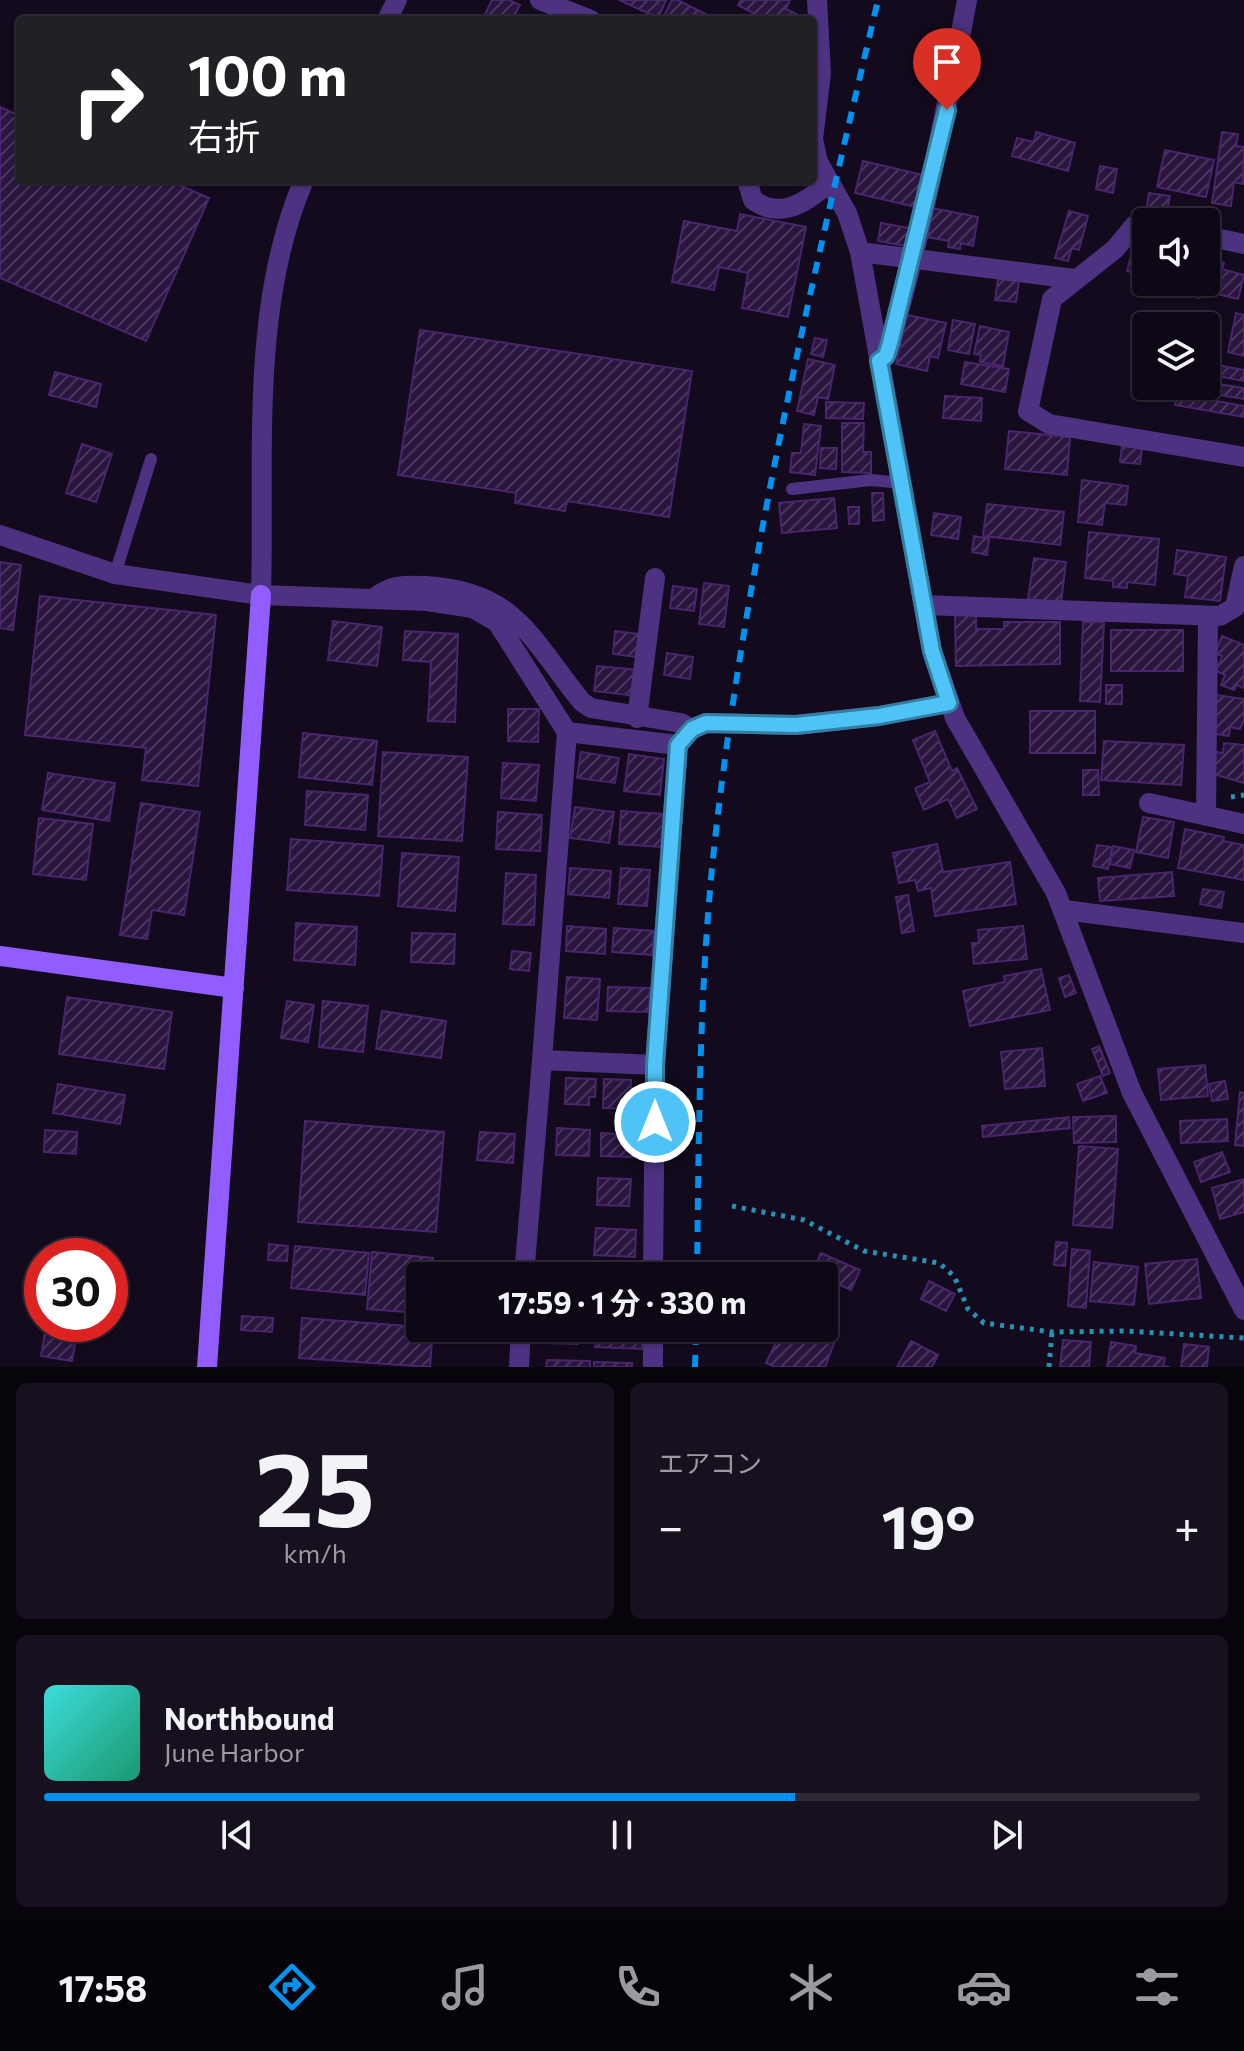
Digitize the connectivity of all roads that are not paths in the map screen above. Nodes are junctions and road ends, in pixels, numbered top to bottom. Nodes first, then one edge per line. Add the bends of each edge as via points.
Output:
1 (540, 0) edge
2 (817, 0) edge
3 (967, 0) edge
4 (581, 16) edge
5 (816, 114) edge
6 (816, 148) edge
7 (828, 183) junction
8 (303, 184) edge
9 (748, 184) edge
10 (1132, 229) edge
11 (1220, 239) edge
12 (1244, 244) edge
13 (860, 252) junction
14 (912, 258) junction
15 (1074, 279) junction
16 (879, 361) junction
17 (1244, 457) edge
18 (151, 459) dead end
19 (902, 483) junction
20 (792, 489) dead end
21 (0, 535) edge
22 (1244, 566) edge
23 (115, 574) junction
24 (655, 578) dead end
25 (261, 595) junction
26 (373, 599) junction
27 (924, 605) junction
28 (1208, 616) junction
29 (949, 703) junction
30 (637, 718) junction
31 (692, 729) junction
32 (567, 732) junction
33 (678, 745) junction
34 (1149, 803) dead end
35 (1206, 815) junction
36 (1244, 824) edge
37 (1064, 910) junction
38 (1244, 933) edge
39 (0, 956) edge
40 (234, 988) junction
41 (542, 1060) junction
42 (655, 1065) junction
43 (525, 1262) edge
44 (653, 1262) edge
45 (1244, 1310) edge
46 (520, 1342) edge
47 (653, 1342) edge
48 (207, 1367) edge
49 (519, 1367) edge
50 (653, 1367) edge

1 - 4 street
2 - 5 street via 821,73
3 - 14 street
6 - 7 street
7 - 9 street via 798,205 776,211 753,200
7 - 13 street via 847,213
8 - 25 street via 281,251 268,324
10 - 15 street via 1115,249
11 - 12 street
13 - 14 street
13 - 16 street
14 - 15 street
14 - 16 street via 888,351
15 - 17 street via 1047,310 1028,411 1035,419
16 - 19 street
18 - 23 lane
19 - 20 lane via 871,480
19 - 27 street
21 - 23 street
22 - 28 street via 1235,607
23 - 25 street
24 - 30 street
25 - 26 street
25 - 40 street
26 - 30 street via 397,585 484,596 516,618 582,702 597,712
26 - 32 street via 453,604 486,614 497,622
27 - 28 street
27 - 29 street
28 - 35 street
29 - 31 street via 832,722 706,723
29 - 37 street
30 - 31 street
31 - 33 street
32 - 33 street
32 - 41 street
33 - 42 street
34 - 35 street
35 - 36 street
37 - 38 street
37 - 45 street via 1132,1093
39 - 40 street
40 - 48 street
41 - 42 street
41 - 43 street
42 - 44 street
46 - 49 street
47 - 50 street

